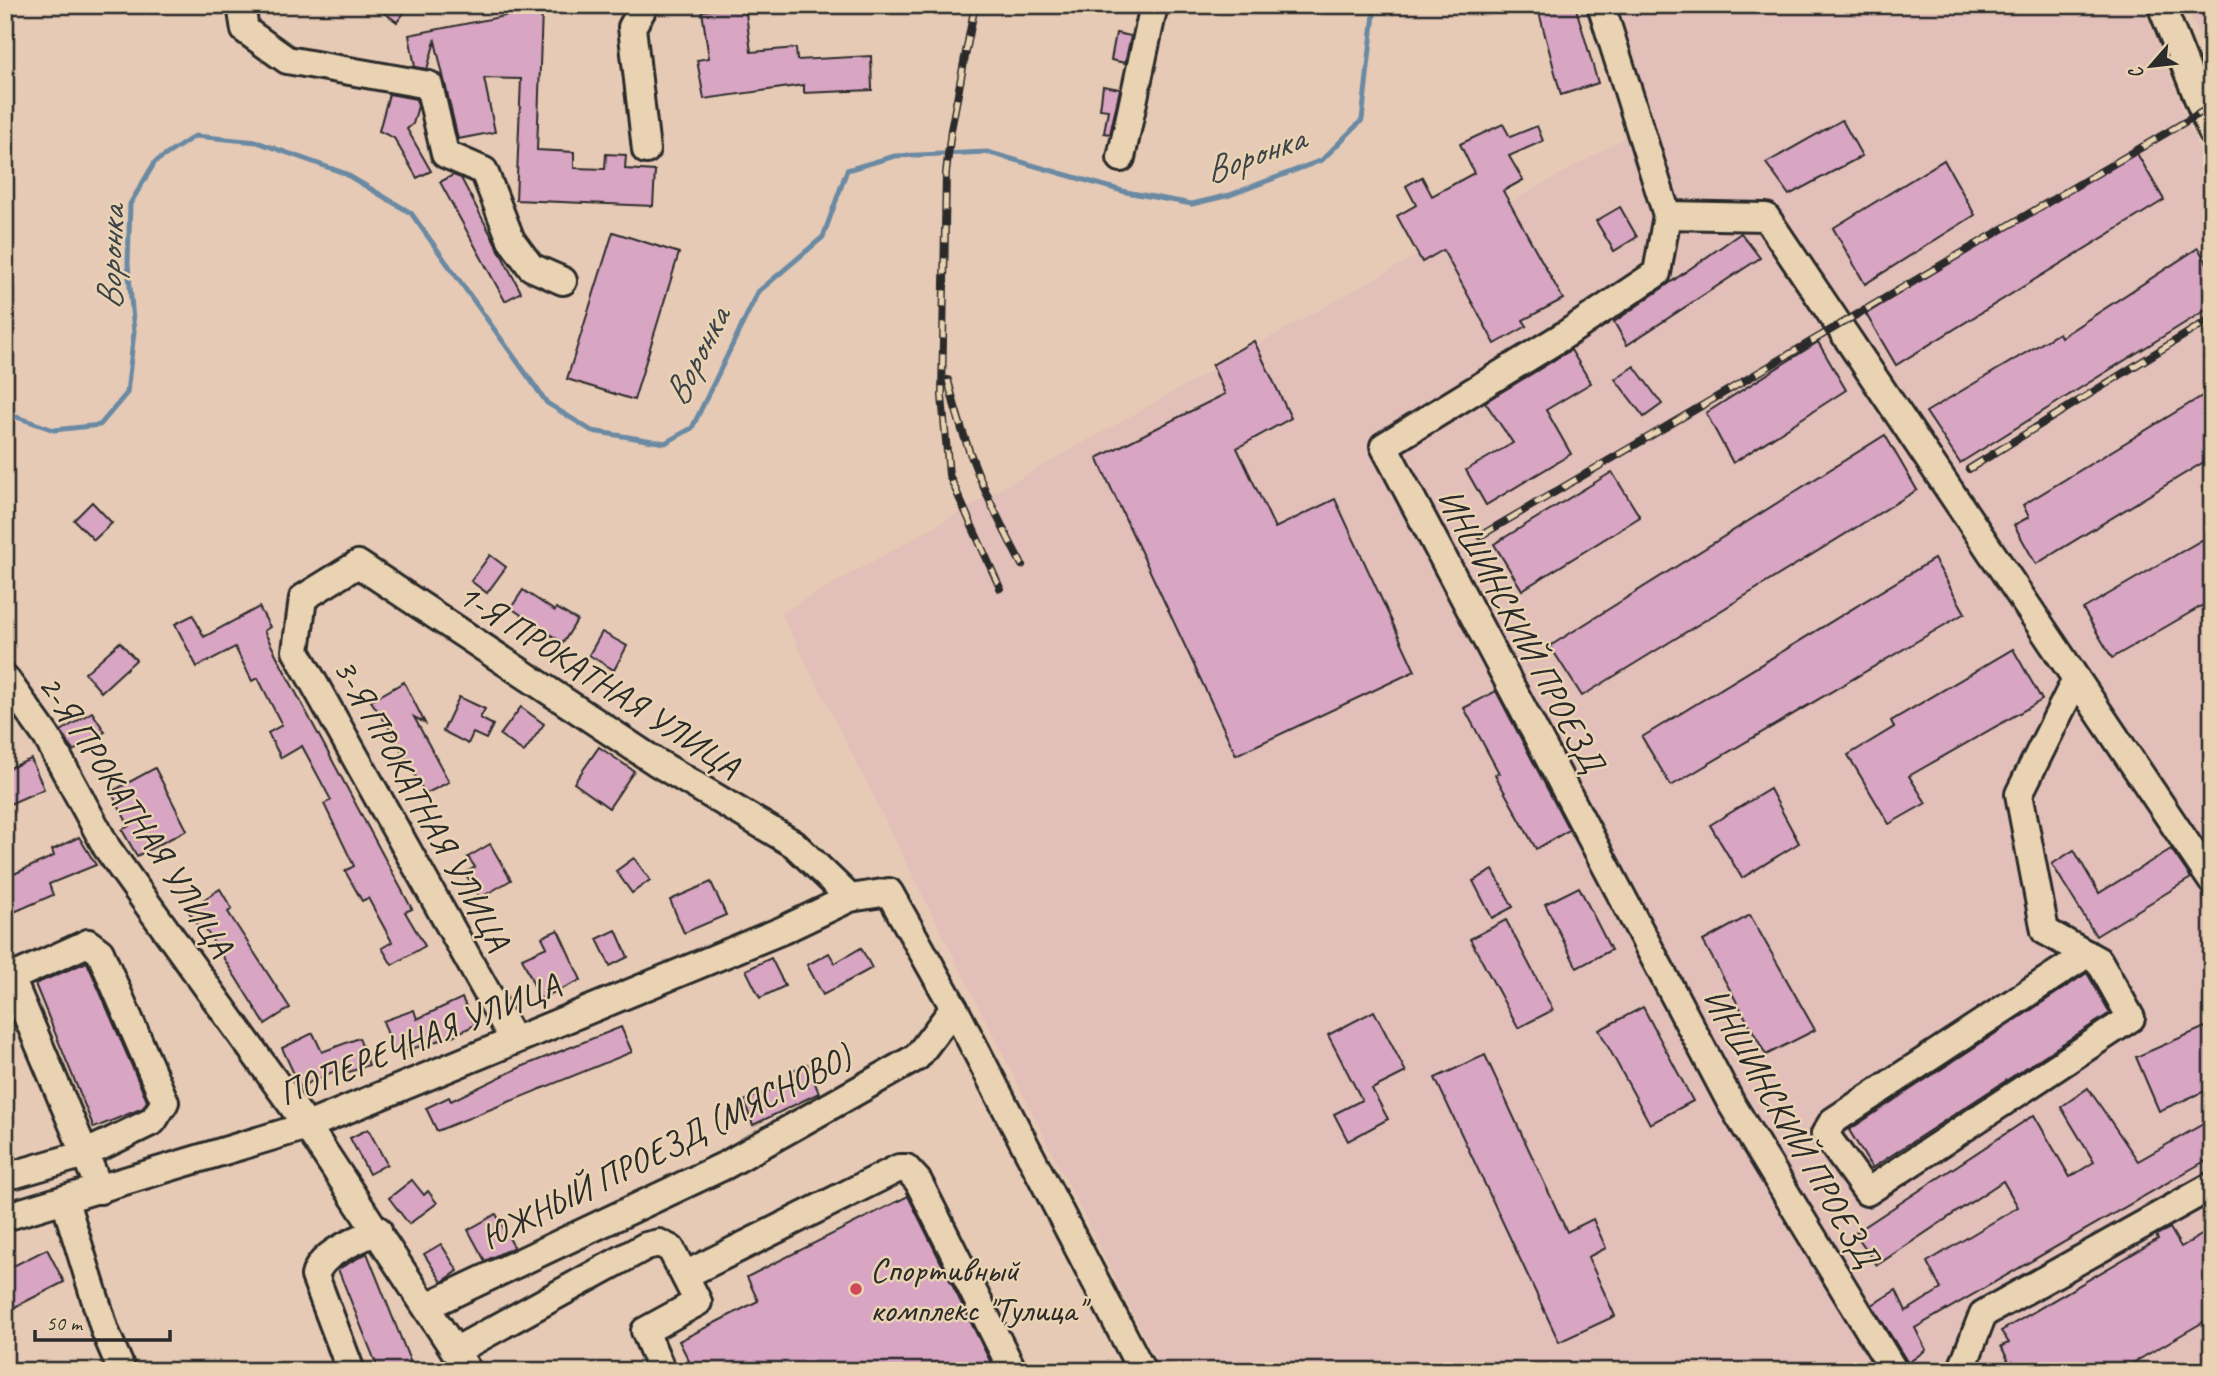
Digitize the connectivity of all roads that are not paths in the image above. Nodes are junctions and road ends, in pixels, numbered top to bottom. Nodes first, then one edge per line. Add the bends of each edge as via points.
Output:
1 (241, 5) edge
2 (645, 5) edge
3 (1154, 5) edge
4 (1601, 5) edge
5 (2161, 5) edge
6 (2212, 133) edge
7 (646, 150) dead end
8 (1121, 159) dead end
9 (1667, 215) junction
10 (563, 281) dead end
11 (303, 598) joint
12 (5, 678) edge
13 (2076, 679) junction
14 (16, 712) edge
15 (2212, 881) edge
16 (849, 898) junction
17 (2087, 954) junction
18 (954, 1008) junction
19 (513, 1039) junction
20 (307, 1126) junction
21 (85, 1154) junction
22 (16, 1174) dead end
23 (2212, 1186) edge
24 (100, 1190) junction
25 (65, 1200) junction
26 (5, 1217) edge
27 (377, 1230) junction
28 (685, 1275) junction
29 (427, 1306) junction
30 (462, 1361) edge
31 (122, 1371) edge
32 (351, 1371) edge
33 (662, 1371) edge
34 (1013, 1371) edge
35 (1142, 1371) edge
36 (1894, 1371) edge
37 (1961, 1371) edge

1 - 10 street via 245,30 287,60 429,85 445,154 484,171 511,240 531,267
2 - 7 street via 632,27
3 - 8 street
4 - 9 street, ИНШИНСКИЙ ПРОЕЗД
5 - 6 street
9 - 13 street via 1766,217
9 - 36 street, ИНШИНСКИЙ ПРОЕЗД via 1657,273 1384,446 1731,1102
11 - 16 street, 1-Я ПРОКАТНАЯ УЛИЦА via 358,564 656,762 794,844
11 - 19 street, 3-Я ПРОКАТНАЯ УЛИЦА via 296,651
12 - 14 street, 2-Я ПРОКАТНАЯ УЛИЦА
13 - 15 street
13 - 17 street via 2019,794 2045,931
14 - 20 street, 2-Я ПРОКАТНАЯ УЛИЦА via 47,737 107,848
16 - 18 street, ПОПЕРЕЧНАЯ УЛИЦА via 889,892
16 - 19 street, ПОПЕРЕЧНАЯ УЛИЦА via 783,930
17 - 17 street via 2099,961 2131,1018 1867,1192 1825,1134 1833,1121
18 - 29 street, ЮЖНЫЙ ПРОЕЗД (МЯСНОВО) via 917,1057 726,1165
18 - 35 street
19 - 20 street, ПОПЕРЕЧНАЯ УЛИЦА
20 - 24 street, ПОПЕРЕЧНАЯ УЛИЦА
20 - 27 street, 2-Я ПРОКАТНАЯ УЛИЦА
21 - 21 street via 11,978 88,943 100,951 165,1102 153,1121
21 - 22 street
21 - 24 street
23 - 37 street via 1983,1314
24 - 25 street, ПОПЕРЕЧНАЯ УЛИЦА
25 - 26 street, ПОПЕРЕЧНАЯ УЛИЦА
25 - 31 street
27 - 29 street, 2-Я ПРОКАТНАЯ УЛИЦА
27 - 32 street via 329,1255 317,1266 315,1276
28 - 30 street via 671,1249 653,1243
28 - 33 street via 697,1302 645,1331
28 - 34 street via 906,1168 918,1181
29 - 30 street, 2-Я ПРОКАТНАЯ УЛИЦА

